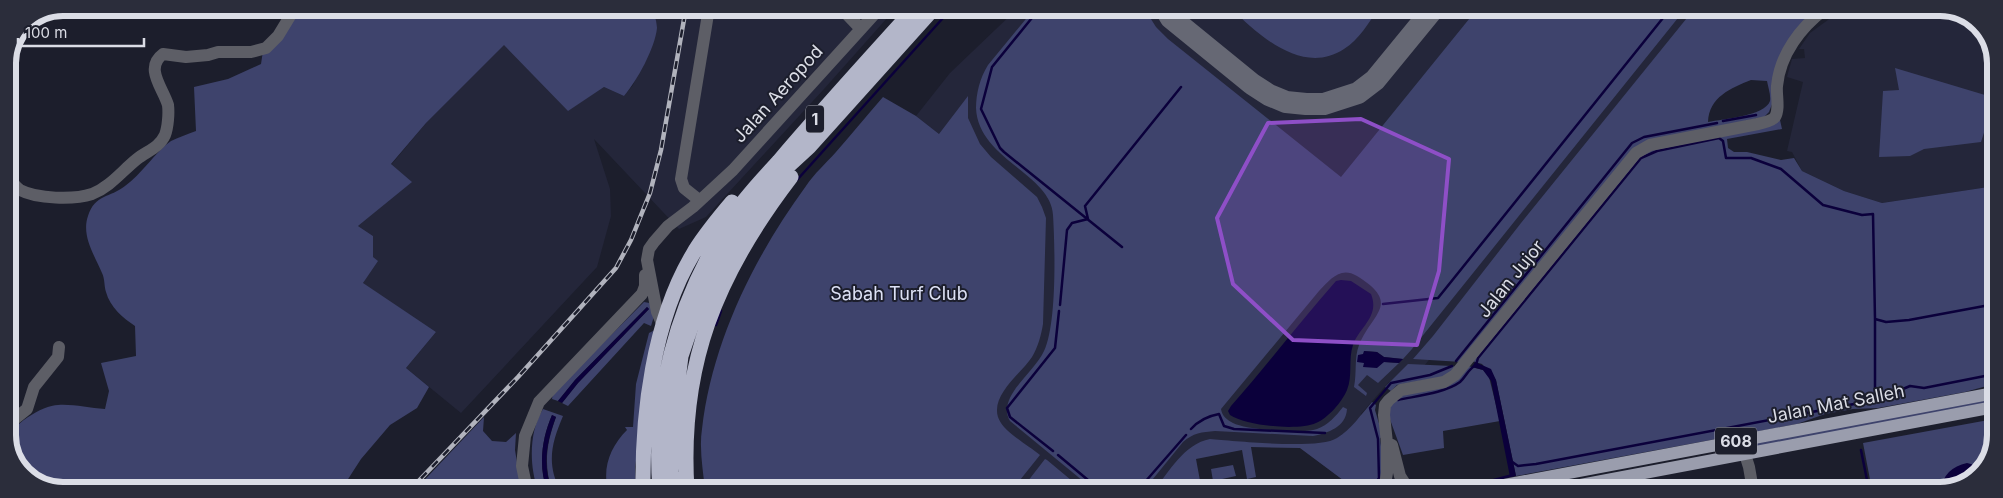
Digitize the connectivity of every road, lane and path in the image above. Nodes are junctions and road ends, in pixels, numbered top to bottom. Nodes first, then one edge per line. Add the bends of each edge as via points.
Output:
1 (290, 16) edge
2 (708, 16) edge
3 (849, 16) edge
4 (873, 16) edge
5 (908, 16) edge
6 (927, 16) edge
7 (1816, 16) edge
8 (861, 29) junction
9 (809, 147) junction
10 (778, 162) junction
11 (16, 186) edge
12 (699, 200) junction
13 (726, 238) junction
14 (647, 260) junction
15 (655, 301) junction
16 (629, 309) junction
17 (663, 326) junction
18 (58, 347) dead end
19 (1987, 394) edge
20 (1987, 408) edge
21 (16, 419) edge
22 (1387, 443) junction
23 (1689, 450) junction
24 (1745, 454) junction
25 (525, 482) edge
26 (643, 482) edge
27 (659, 482) edge
28 (673, 482) edge
29 (686, 482) edge
30 (1385, 482) edge
31 (1404, 482) edge
32 (1520, 482) edge
33 (1596, 482) edge
34 (1752, 482) edge

1 - 11 street via 266,48 186,57 164,54 158,58 154,68 156,80 168,107 165,135 159,144 106,186 92,194 76,196 34,195
2 - 12 street via 681,179 684,188
3 - 8 street
4 - 8 street, Jalan Aeropod
5 - 10 highway, 1
6 - 9 highway, 1
7 - 22 street, Jalan Jujor via 1798,34 1788,52 1779,74 1777,112 1770,121 1650,145 1636,153 1450,380 1401,390 1393,395 1384,410
8 - 12 street, Jalan Aeropod via 732,170
9 - 13 highway, 1 via 784,170 740,226
9 - 29 highway via 805,158 744,243 714,305 690,392
10 - 13 highway, 1 via 743,202
10 - 17 highway via 736,197 693,254
12 - 14 street, Jalan Aeropod via 654,242
13 - 27 highway, 1 via 708,257 686,303 670,354 660,417
13 - 28 highway, 1 via 681,356 673,422
14 - 15 street
14 - 16 street via 645,286
15 - 16 street via 646,300
15 - 17 street
16 - 25 street via 538,402 525,436 522,466
17 - 26 highway via 650,385
18 - 21 street via 58,357 34,387 27,408
19 - 23 main road, Jalan Mat Salleh / 608
20 - 24 main road, Jalan Mat Salleh / 608
22 - 30 street
22 - 31 street via 1392,445
23 - 24 street via 1702,454 1742,448
23 - 32 main road, Jalan Mat Salleh / 608
24 - 33 main road, Jalan Mat Salleh / 608
24 - 34 street

